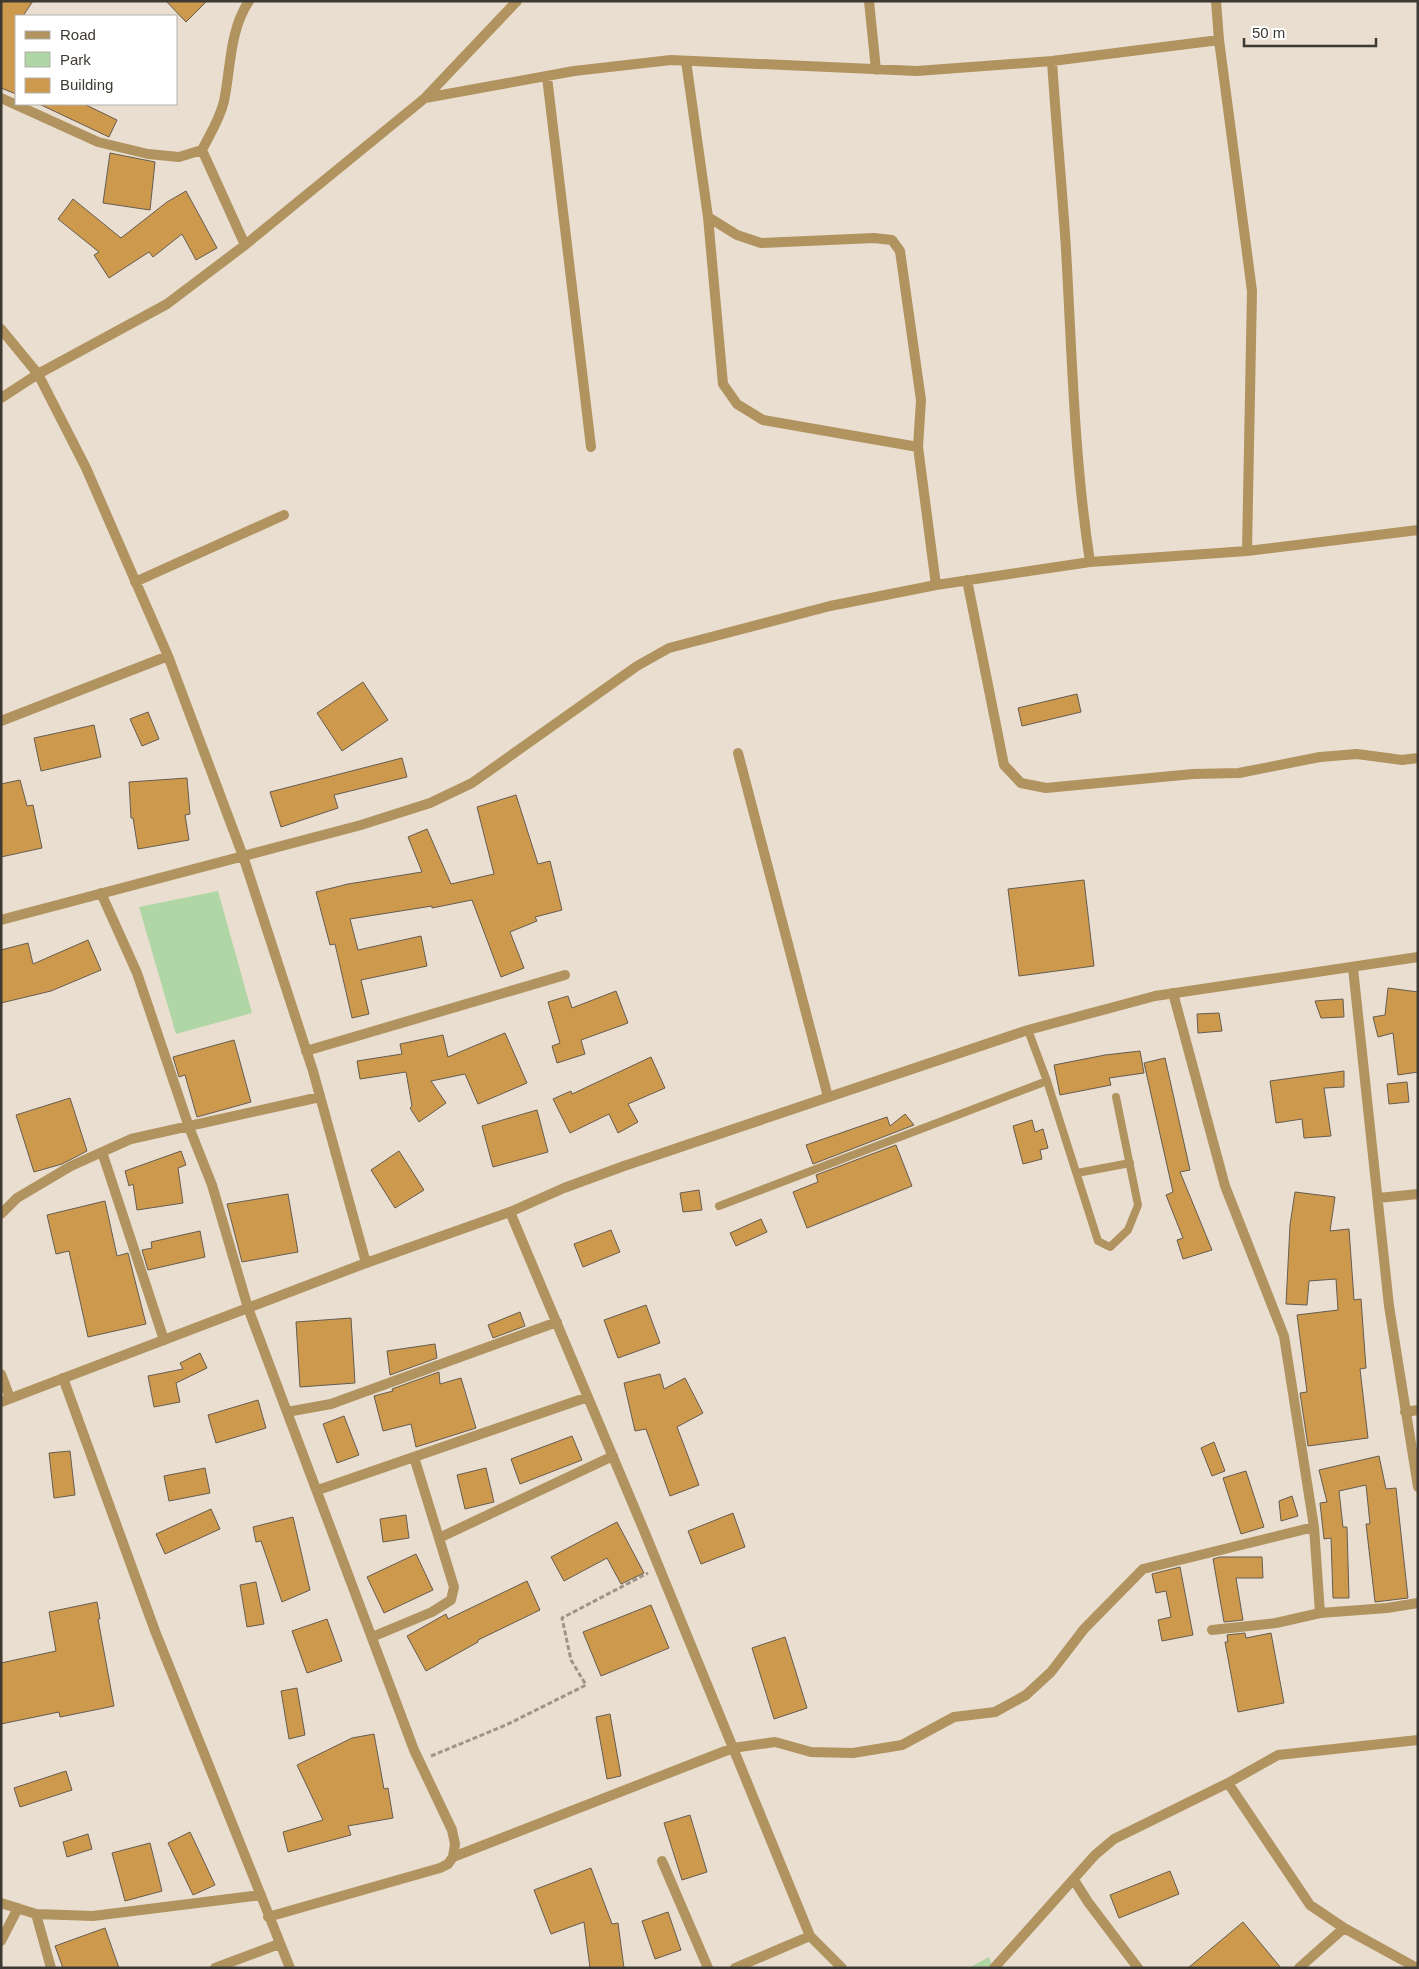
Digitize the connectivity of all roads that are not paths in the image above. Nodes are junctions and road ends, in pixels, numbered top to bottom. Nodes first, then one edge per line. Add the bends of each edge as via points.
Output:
1 (249, 1) edge
2 (517, 1) edge
3 (869, 1) edge
4 (1216, 1) edge
5 (1219, 40) junction
6 (686, 61) junction
7 (1052, 61) junction
8 (876, 70) junction
9 (547, 77) junction
10 (1, 98) edge
11 (425, 98) junction
12 (15, 104) edge
13 (16, 105) edge
14 (202, 150) junction
15 (708, 217) junction
16 (246, 245) junction
17 (1, 329) edge
18 (38, 374) junction
19 (1, 398) edge
20 (591, 447) dead end
21 (918, 447) junction
22 (284, 514) dead end
23 (1418, 530) edge
24 (1247, 551) junction
25 (1090, 562) junction
26 (967, 580) junction
27 (135, 582) junction
28 (936, 585) junction
29 (168, 656) junction
30 (1, 721) edge
31 (738, 753) dead end
32 (1418, 758) edge
33 (243, 856) junction
34 (101, 893) junction
35 (1, 920) edge
36 (1418, 957) edge
37 (1353, 968) junction
38 (565, 974) dead end
39 (1173, 993) junction
40 (1028, 1030) junction
41 (306, 1051) junction
42 (1048, 1081) junction
43 (320, 1097) junction
44 (828, 1097) junction
45 (1116, 1097) dead end
46 (189, 1127) junction
47 (102, 1152) junction
48 (1130, 1163) junction
49 (1076, 1174) junction
50 (1418, 1194) edge
51 (1378, 1198) junction
52 (719, 1206) dead end
53 (510, 1212) junction
54 (1, 1214) edge
55 (366, 1263) junction
56 (248, 1308) junction
57 (556, 1322) junction
58 (164, 1340) junction
59 (1, 1374) edge
60 (63, 1378) junction
61 (588, 1397) junction
62 (6, 1400) edge
63 (1418, 1410) edge
64 (287, 1412) junction
65 (1405, 1412) junction
66 (414, 1456) junction
67 (613, 1456) junction
68 (1418, 1487) edge
69 (318, 1490) junction
70 (1314, 1527) junction
71 (439, 1538) junction
72 (1418, 1603) edge
73 (1320, 1612) junction
74 (1212, 1630) dead end
75 (372, 1637) junction
76 (1418, 1740) edge
77 (733, 1748) junction
78 (1228, 1783) junction
79 (453, 1857) junction
80 (662, 1861) dead end
81 (1074, 1880) junction
82 (261, 1896) junction
83 (1, 1903) edge
84 (18, 1908) junction
85 (36, 1914) junction
86 (268, 1916) junction
87 (1344, 1928) junction
88 (810, 1936) junction
89 (1, 1940) edge
90 (280, 1944) junction
91 (51, 1968) edge
92 (215, 1968) edge
93 (290, 1968) edge
94 (708, 1968) edge
95 (735, 1968) edge
96 (842, 1968) edge
97 (994, 1968) edge
98 (1138, 1968) edge
99 (1298, 1968) edge
100 (1417, 1968) edge

1 - 14 street via 242,12 233,42 219,118
2 - 11 street
3 - 8 street
4 - 5 street
5 - 7 street
5 - 24 street via 1252,291
6 - 8 street
6 - 9 street via 574,71
6 - 15 street
7 - 8 street via 917,72
7 - 25 street via 1066,250 1073,407 1082,513
9 - 11 street
9 - 20 street
10 - 12 street
11 - 16 street
13 - 14 street via 98,142 148,154 180,157
14 - 16 street
15 - 21 street via 724,384 736,404 763,420
15 - 21 street via 737,235 761,242 892,240 900,251 921,400
16 - 18 street via 166,304
17 - 18 street
18 - 19 street
18 - 27 street via 86,468
21 - 28 street
22 - 27 street
23 - 24 street
24 - 25 street
25 - 26 street
26 - 28 street
26 - 32 street via 1004,764 1021,783 1046,788 1193,774 1239,773 1357,754 1402,760
27 - 29 street
28 - 33 street via 830,606 669,648 637,666 472,782 398,815
29 - 30 street
29 - 33 street
31 - 44 street
33 - 34 street
33 - 41 street
34 - 35 street
34 - 46 street via 137,973
36 - 37 street
37 - 39 street
37 - 51 street
38 - 41 street
39 - 40 street
39 - 70 street via 1225,1186 1284,1336
40 - 42 lane
40 - 44 street
41 - 43 street
42 - 49 lane
42 - 52 lane
43 - 46 street
43 - 55 street
44 - 53 street via 624,1166
45 - 48 lane
46 - 47 street via 132,1139
46 - 56 street via 212,1185
47 - 54 street via 17,1198
47 - 58 street
48 - 49 lane
48 - 49 lane via 1138,1205 1128,1230 1110,1247 1098,1241
50 - 51 street
51 - 65 street via 1389,1306
53 - 55 street
53 - 57 street
55 - 56 street
56 - 58 street
56 - 64 street
57 - 61 street
57 - 64 street via 331,1404
58 - 60 street
59 - 62 street
60 - 62 street
60 - 82 street via 155,1631
61 - 66 street
61 - 67 street
63 - 65 street
64 - 69 street
65 - 68 street
66 - 69 street
66 - 71 street
67 - 71 street
67 - 77 street
69 - 75 street
70 - 73 street
70 - 77 street via 1143,1569 1084,1629 1051,1672 1026,1695 995,1712 954,1717 902,1746 853,1753 811,1752 775,1742
71 - 75 street via 454,1587 451,1600 432,1612
72 - 73 street
73 - 74 street via 1276,1624
75 - 79 street via 420,1760 452,1830
76 - 78 street via 1278,1755
77 - 79 street
77 - 88 street
78 - 81 street via 1114,1839
78 - 87 street via 1310,1905
79 - 86 street via 440,1868
80 - 94 street
81 - 97 street
81 - 98 street
82 - 85 street via 93,1916
82 - 86 street
83 - 84 street
84 - 85 street
84 - 89 street
85 - 91 street
86 - 90 street
87 - 99 street
87 - 100 street
88 - 95 street
88 - 96 street
90 - 92 street
90 - 93 street

